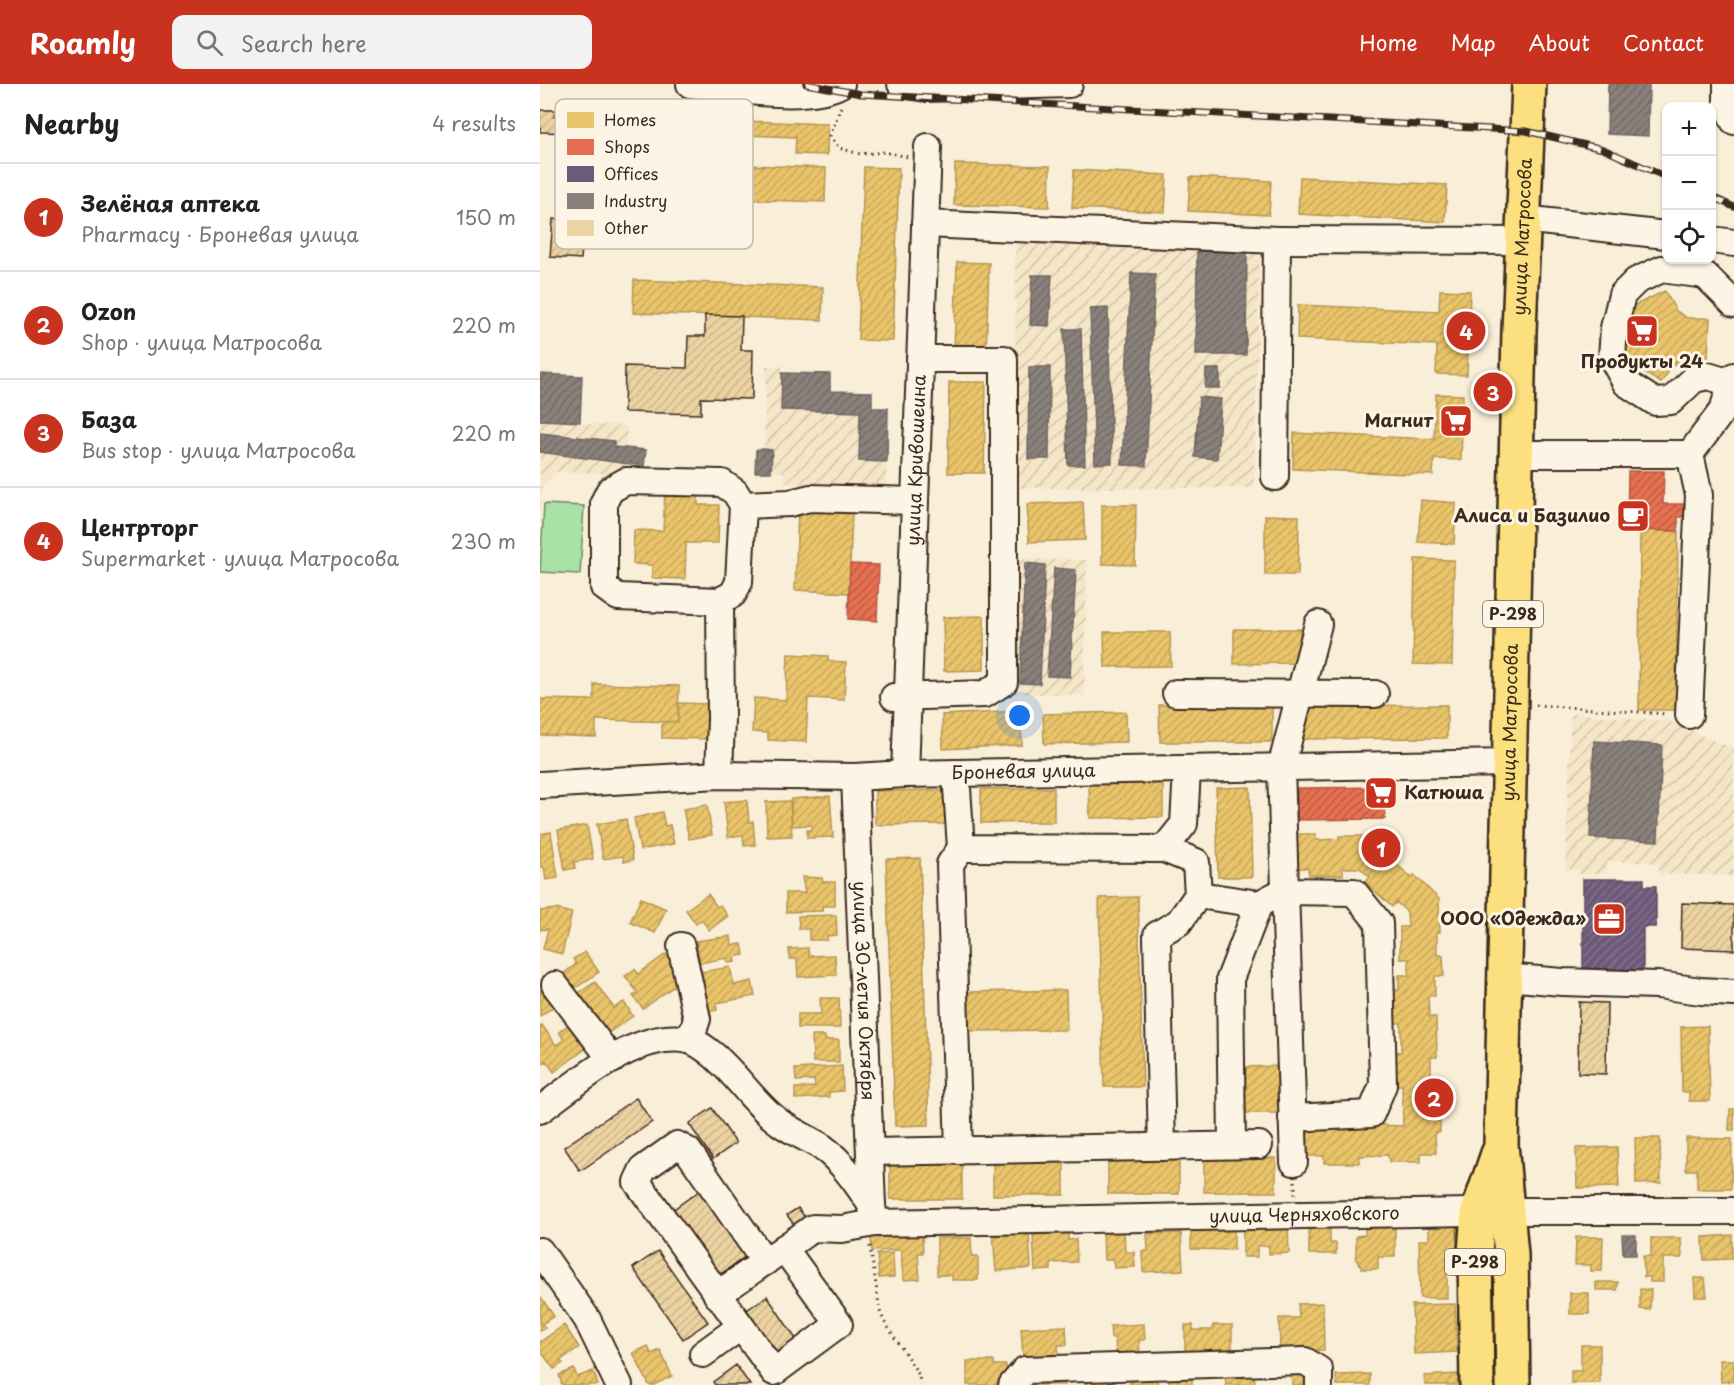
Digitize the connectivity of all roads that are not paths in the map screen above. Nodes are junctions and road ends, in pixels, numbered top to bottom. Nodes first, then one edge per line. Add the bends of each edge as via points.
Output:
1 (690, 84) edge
2 (1069, 84) edge
3 (1528, 84) edge
4 (1726, 84) edge
5 (916, 85) edge
6 (846, 94) edge
7 (1734, 121) edge
8 (928, 158) road end
9 (925, 224) junction
10 (1523, 230) junction
11 (1662, 235) edge
12 (1277, 240) junction
13 (1716, 241) edge
14 (1734, 243) edge
15 (1734, 304) edge
16 (920, 359) junction
17 (1733, 380) edge
18 (1517, 453) junction
19 (1690, 454) junction
20 (1275, 477) dead end
21 (915, 501) junction
22 (743, 505) junction
23 (720, 601) junction
24 (1318, 624) dead end
25 (1176, 693) dead end
26 (1300, 694) junction
27 (1376, 694) dead end
28 (901, 697) junction
29 (1689, 715) road end
30 (1509, 763) junction
31 (1281, 768) junction
32 (1187, 770) junction
33 (956, 773) junction
34 (905, 774) junction
35 (719, 775) junction
36 (855, 777) junction
37 (540, 786) edge
38 (961, 848) junction
39 (1164, 849) junction
40 (1284, 891) junction
41 (1198, 895) junction
42 (1258, 904) junction
43 (681, 946) dead end
44 (1505, 978) junction
45 (555, 985) dead end
46 (1734, 993) edge
47 (690, 1040) junction
48 (612, 1060) junction
49 (540, 1110) edge
50 (1292, 1118) junction
51 (1232, 1145) junction
52 (1259, 1145) dead end
53 (1162, 1147) junction
54 (959, 1150) junction
55 (870, 1152) junction
56 (1294, 1162) road end
57 (1734, 1211) edge
58 (1493, 1212) junction
59 (874, 1214) junction
60 (540, 1251) edge
61 (774, 1255) junction
62 (717, 1296) junction
63 (740, 1327) junction
64 (703, 1354) dead end
65 (619, 1385) edge
66 (1012, 1385) edge
67 (1319, 1385) edge
68 (1476, 1385) edge
69 (1513, 1385) edge

1 - 6 street via 793,94 833,88
2 - 5 street
3 - 10 highway, улица Матросова / Р-298
4 - 7 street via 1727,106
8 - 9 street, улица Кривошеина
9 - 12 street
9 - 16 street, улица Кривошеина
10 - 11 street
10 - 12 street
10 - 18 highway, улица Матросова / Р-298
12 - 20 street
13 - 14 street
15 - 17 street via 1705,275 1662,269 1636,281 1622,295 1612,358 1626,383 1655,402 1671,401 1694,380 1708,376
16 - 21 street, улица Кривошеина
16 - 28 street via 1004,359 1004,682 985,694
17 - 19 street via 1723,410
18 - 19 street
18 - 30 highway, улица Матросова / Р-298
19 - 29 street via 1699,495
21 - 22 street via 810,498
21 - 28 street, улица Кривошеина
22 - 23 street via 739,582 733,594
22 - 23 street via 735,492 722,483 636,481 626,481 610,490 604,502 604,587 618,597
23 - 35 street
24 - 26 street
25 - 26 street
26 - 27 street
26 - 31 street
28 - 34 street, улица Кривошеина
30 - 31 street, Броневая улица
30 - 44 highway, улица Матросова / Р-298
31 - 32 street, Броневая улица
31 - 40 street
32 - 33 street, Броневая улица
32 - 39 street via 1184,824
33 - 34 street, Броневая улица
33 - 38 street
34 - 36 street, Броневая улица
35 - 36 street, Броневая улица
35 - 37 street, Броневая улица
36 - 55 street, улица 30-летия Октября
38 - 39 street
38 - 54 street via 950,864
39 - 41 street via 1196,862
40 - 42 street
40 - 50 street
40 - 50 street via 1354,892 1378,923 1383,1085 1371,1114
41 - 42 street
41 - 53 street via 1179,922 1158,935
42 - 51 street via 1230,979
43 - 47 street via 697,1019
44 - 46 street via 1658,985
44 - 58 highway, улица Матросова / Р-298 via 1501,1144
45 - 48 street
47 - 48 street via 662,1040 636,1046
47 - 59 street via 731,1071 778,1122 824,1148 850,1173
48 - 49 street
50 - 56 street
51 - 52 street
51 - 53 street
53 - 54 street
54 - 55 street
55 - 59 street, улица 30-летия Октября
57 - 58 street, улица Черняховского
58 - 59 street, улица Черняховского
58 - 68 highway, улица Матросова / Р-298 via 1475,1253
58 - 69 highway, улица Матросова / Р-298
59 - 61 street, улица Черняховского via 842,1229 813,1228
60 - 65 street via 587,1319
61 - 62 street, улица Черняховского
61 - 62 street via 688,1151 677,1145 643,1169 637,1182
61 - 63 street via 839,1324 774,1372
62 - 63 street
63 - 64 street
66 - 67 street via 1025,1370 1305,1361 1319,1370

